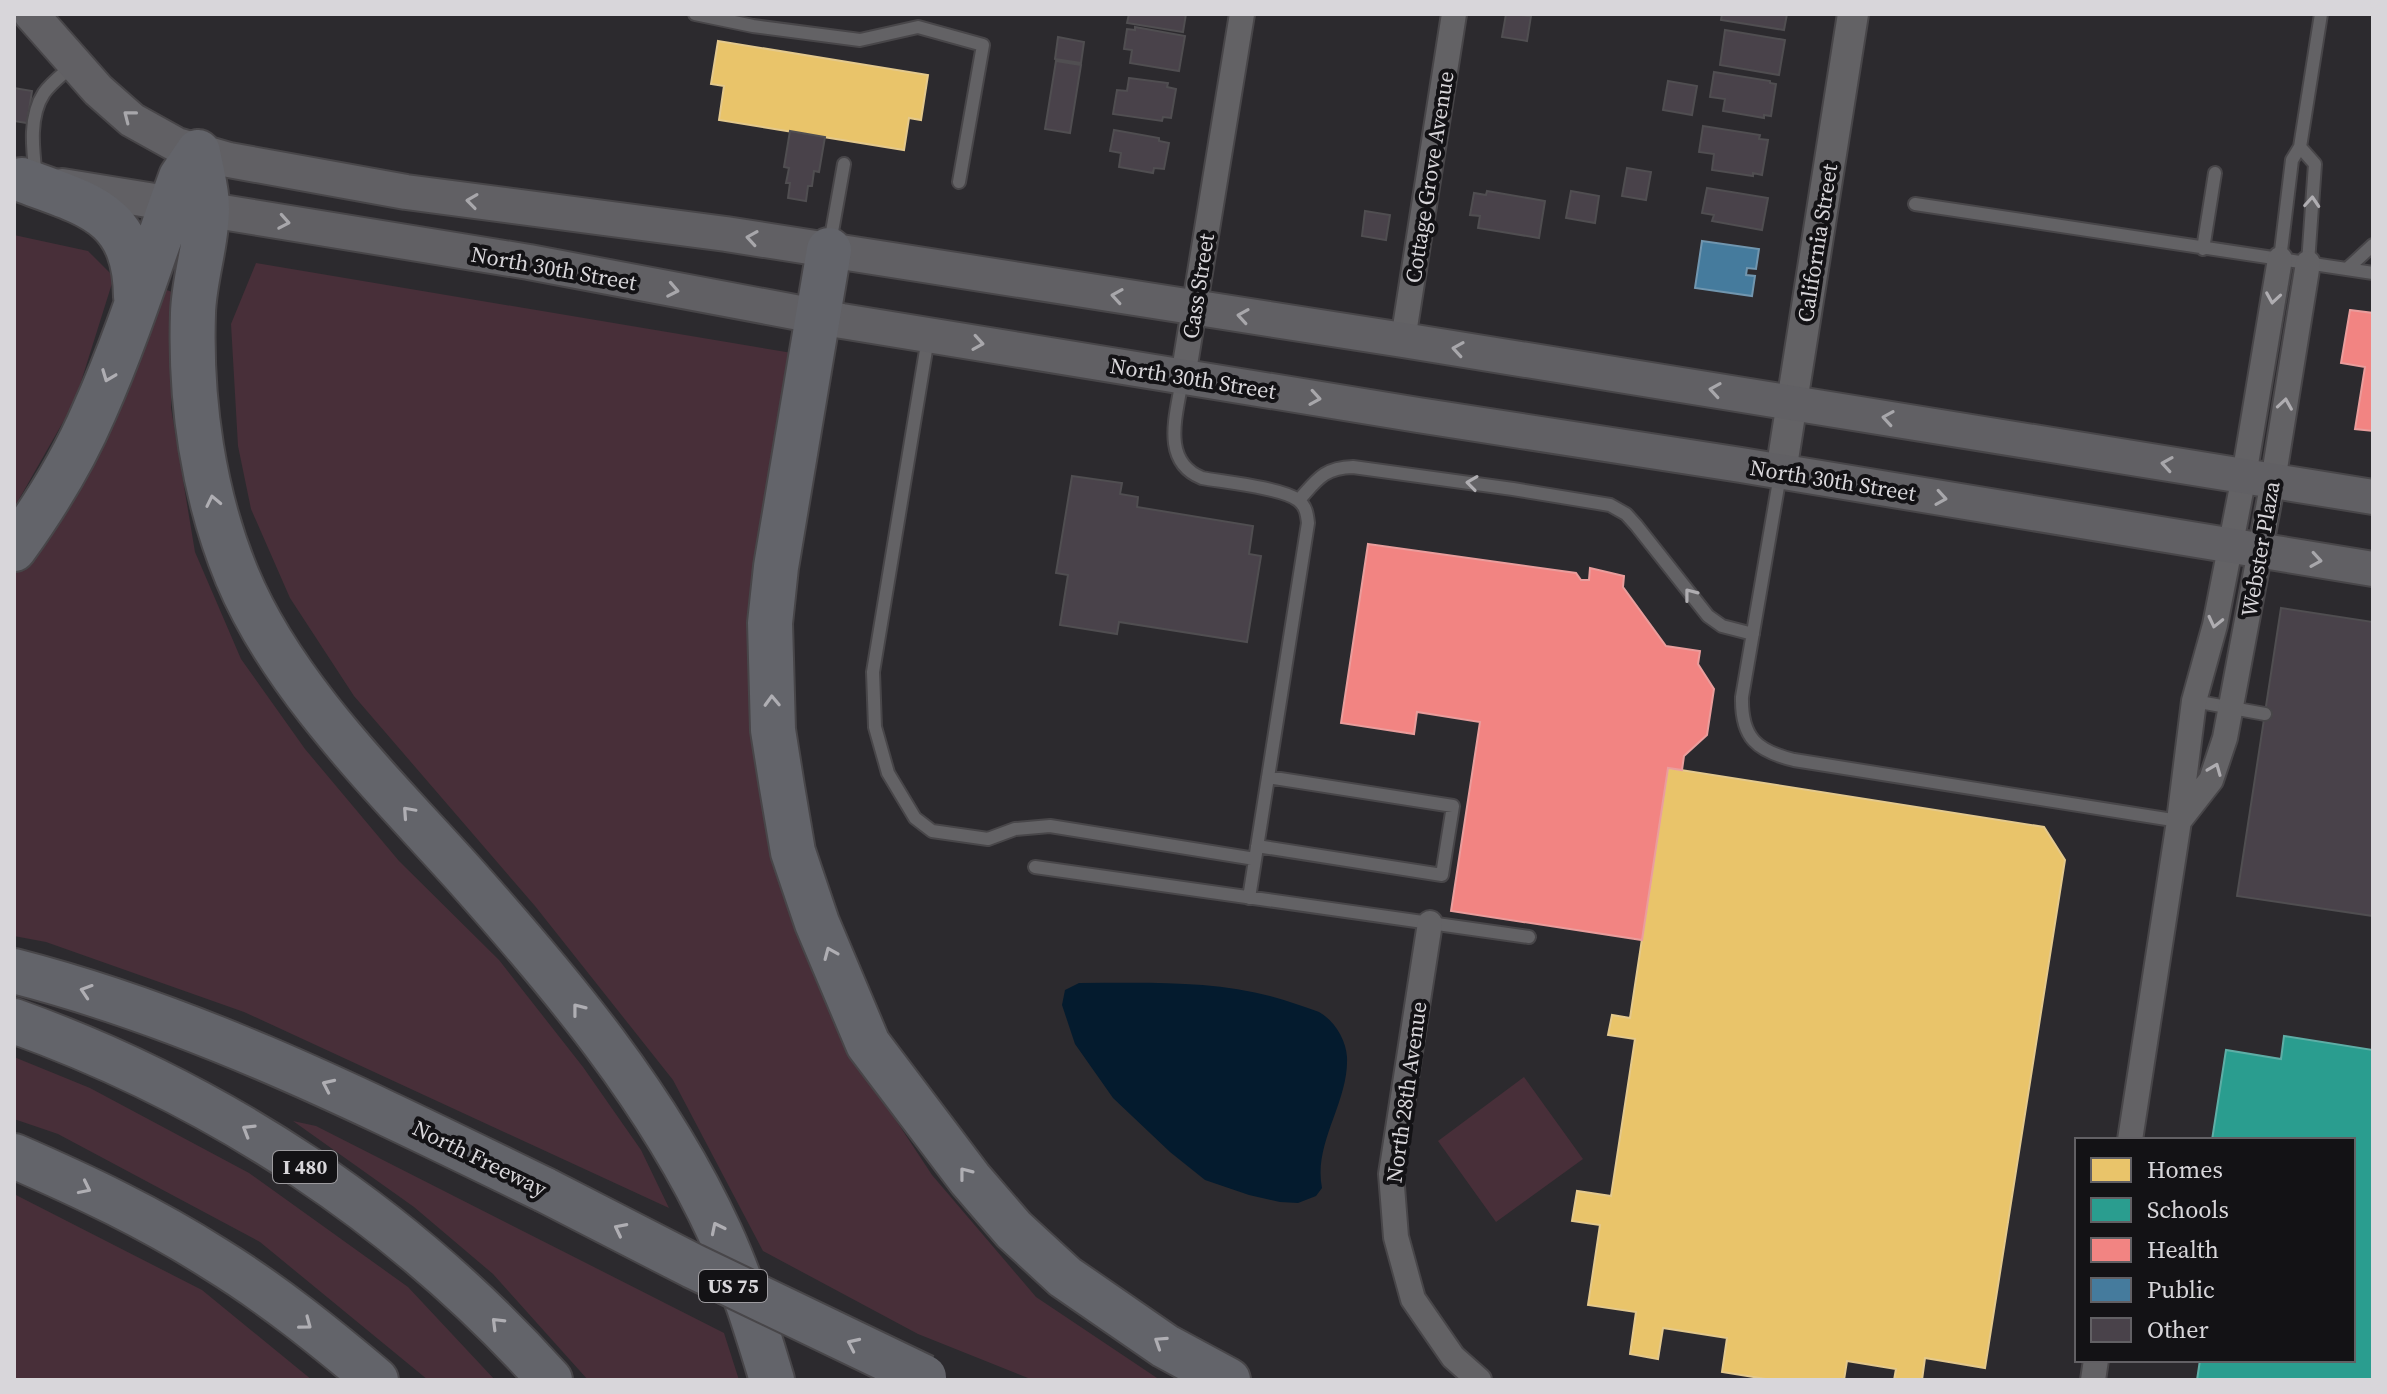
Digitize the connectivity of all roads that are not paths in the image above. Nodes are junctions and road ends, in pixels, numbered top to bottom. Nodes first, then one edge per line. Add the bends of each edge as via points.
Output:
1 (31, 14) edge
2 (695, 14) edge
3 (1242, 14) edge
4 (1454, 14) edge
5 (1853, 14) edge
6 (2321, 14) edge
7 (74, 64) junction
8 (2300, 147) junction
9 (198, 152) junction
10 (844, 164) dead end
11 (2215, 173) dead end
12 (24, 180) edge
13 (959, 182) dead end
14 (1915, 204) dead end
15 (190, 206) junction
16 (2373, 245) edge
17 (2203, 249) junction
18 (829, 250) junction
19 (2280, 259) junction
20 (2308, 263) junction
21 (2347, 269) junction
22 (2373, 273) edge
23 (136, 303) junction
24 (1194, 308) junction
25 (818, 317) junction
26 (929, 335) junction
27 (1403, 340) junction
28 (1183, 377) junction
29 (1792, 402) junction
30 (1781, 472) junction
31 (2258, 479) junction
32 (2373, 497) edge
33 (1299, 500) junction
34 (2245, 548) junction
35 (14, 549) edge
36 (2373, 569) edge
37 (1753, 634) junction
38 (2194, 701) junction
39 (2232, 707) junction
40 (2265, 714) dead end
41 (1268, 777) junction
42 (2179, 821) junction
43 (1256, 852) junction
44 (1035, 867) dead end
45 (1249, 898) junction
46 (1430, 923) junction
47 (1529, 937) dead end
48 (14, 971) edge
49 (14, 1021) edge
50 (2130, 1138) edge
51 (14, 1156) edge
52 (928, 1378) edge
53 (376, 1380) edge
54 (550, 1380) edge
55 (772, 1380) edge
56 (1228, 1380) edge
57 (1479, 1380) edge

1 - 7 main road
2 - 13 lane via 860,40 918,27 983,45
3 - 24 street, Cass Street
4 - 27 street, Cottage Grove Avenue
5 - 29 street, California Street
6 - 8 lane
9 -> 7 main road via 132,120
7 - 12 lane via 39,101
8 - 19 lane via 2292,160
20 -> 8 lane via 2315,164
9 - 15 highway via 181,177
18 -> 9 main road via 406,192
10 - 18 lane
11 - 17 lane
12 - 15 main road, North 30th Street
12 - 23 highway via 80,201 120,232 131,252
14 - 17 lane
15 - 23 highway
15 -> 25 main road, North 30th Street
55 -> 15 highway via 720,1232 645,1099 502,917 320,710 260,622 237,576 215,512 200,436 193,370
16 - 21 lane
17 - 19 lane
24 -> 18 main road
18 - 25 highway
19 - 20 lane
19 -> 31 street, Webster Plaza
20 - 21 lane
31 -> 20 street, Webster Plaza
21 - 22 lane
23 -> 35 highway via 78,446
27 -> 24 main road
24 - 28 street, Cass Street
25 - 26 main road, North 30th Street
56 -> 25 highway via 1165,1346 1065,1277 1014,1230 868,1044 817,923 793,852 773,730 770,623
26 -> 28 main road, North 30th Street
26 - 43 lane via 873,672 875,727 888,773 915,818 932,831 988,839 1015,829 1050,826
29 -> 27 main road
28 -> 30 main road, North 30th Street
28 - 33 lane, Cass Street via 1175,444 1189,473
29 - 30 street, California Street
31 -> 29 main road
30 -> 34 main road, North 30th Street
30 - 37 lane
31 - 32 main road
31 - 34 street, Webster Plaza
37 -> 33 lane via 1722,626 1708,616 1636,525 1610,505 1353,467 1323,473
33 - 41 lane via 1308,523
34 -> 36 main road, North 30th Street
34 -> 38 street, Webster Plaza via 2215,625
34 - 39 street, Webster Plaza
37 - 42 lane via 1742,711 1750,737 1765,751 1794,760
38 - 39 lane
38 - 42 street, Webster Plaza
39 - 40 lane
42 -> 39 street, Webster Plaza via 2211,780
41 - 43 lane
41 - 43 lane via 1453,806 1442,875
42 - 50 street, Webster Plaza
43 - 45 lane
44 - 45 lane
45 - 46 lane
46 - 47 lane
46 - 57 street, North 28th Avenue via 1391,1174 1396,1237 1413,1299 1453,1357
52 -> 48 highway, North Freeway / US 75, bridge via 246,1048 151,1012
54 -> 49 highway, I 480 via 449,1278 313,1172 147,1076
51 -> 53 highway via 131,1210 216,1259

